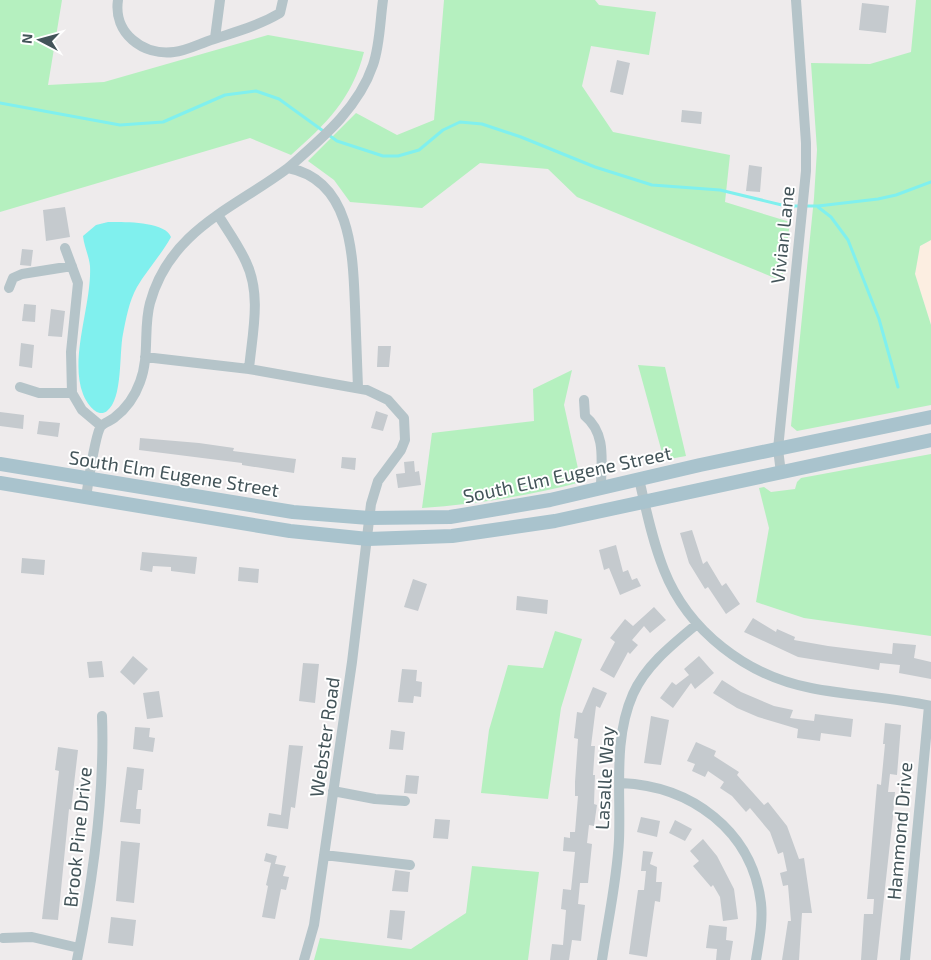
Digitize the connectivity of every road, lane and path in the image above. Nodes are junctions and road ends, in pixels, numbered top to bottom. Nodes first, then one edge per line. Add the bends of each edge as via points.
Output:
1 (118, 0) edge
2 (220, 0) edge
3 (283, 0) edge
4 (383, 0) edge
5 (796, 0) edge
6 (215, 38) junction
7 (288, 168) junction
8 (218, 215) junction
9 (66, 248) dead end
10 (72, 266) junction
11 (9, 288) dead end
12 (145, 357) junction
13 (249, 370) junction
14 (20, 387) dead end
15 (358, 388) junction
16 (72, 393) junction
17 (584, 400) dead end
18 (931, 417) edge
19 (101, 426) junction
20 (931, 440) edge
21 (778, 449) junction
22 (0, 464) edge
23 (781, 473) junction
24 (89, 478) junction
25 (639, 478) junction
26 (0, 483) edge
27 (601, 488) junction
28 (86, 497) junction
29 (644, 501) junction
30 (369, 518) junction
31 (368, 539) junction
32 (697, 624) junction
33 (930, 706) edge
34 (102, 716) dead end
35 (620, 782) junction
36 (334, 791) junction
37 (405, 801) dead end
38 (324, 856) junction
39 (410, 866) dead end
40 (2, 938) dead end
41 (80, 948) junction
42 (77, 960) edge
43 (304, 960) edge
44 (602, 960) edge
45 (756, 960) edge
46 (905, 960) edge

1 - 6 street via 118,17 124,32 146,48 175,52
2 - 6 street
3 - 6 street via 280,14 249,29
4 - 7 street via 375,58 366,84 347,112
5 - 21 street, Vivian Lane via 806,171
7 - 8 street
7 - 15 street via 306,174 326,188 346,226 353,260
8 - 12 street via 186,239 163,273 148,310
8 - 13 street via 247,263 254,285
9 - 10 street
10 - 11 street via 22,274 13,278
10 - 16 street via 78,283
12 - 13 street, Webster Road
12 - 19 street via 140,383 132,398
13 - 15 street, Webster Road
14 - 16 street via 39,394
15 - 30 street, Webster Road via 376,393 396,407 404,418 406,432 401,450 378,482
16 - 19 street via 82,410
17 - 27 street via 585,416 593,422 600,438
18 - 21 main road, South Elm Eugene Street
19 - 24 street
20 - 23 main road, South Elm Eugene Street
21 - 23 street, Vivian Lane
21 - 25 main road, South Elm Eugene Street
22 - 24 main road, South Elm Eugene Street
23 - 29 main road, South Elm Eugene Street
24 - 28 street
24 - 30 main road, South Elm Eugene Street via 292,512
25 - 27 main road, South Elm Eugene Street
25 - 29 street
26 - 28 main road, South Elm Eugene Street
27 - 30 main road, South Elm Eugene Street via 513,508 450,517
28 - 31 main road, South Elm Eugene Street via 290,531
29 - 31 main road, South Elm Eugene Street via 506,530
29 - 32 street via 664,571
30 - 31 street, Webster Road
31 - 36 street, Webster Road
32 - 33 street via 736,658 790,683
32 - 35 street, Lasalle Way via 662,655 634,692 620,738
33 - 46 street, Hammond Drive
34 - 41 street, Brook Pine Drive via 103,755 91,889
35 - 44 street, Lasalle Way via 614,886
35 - 45 street via 645,784 684,796 723,824 733,836 750,862 758,883 761,933
36 - 37 street
36 - 38 street, Webster Road
38 - 39 street
38 - 43 street, Webster Road via 314,925
40 - 41 street via 32,937
41 - 42 street, Brook Pine Drive

